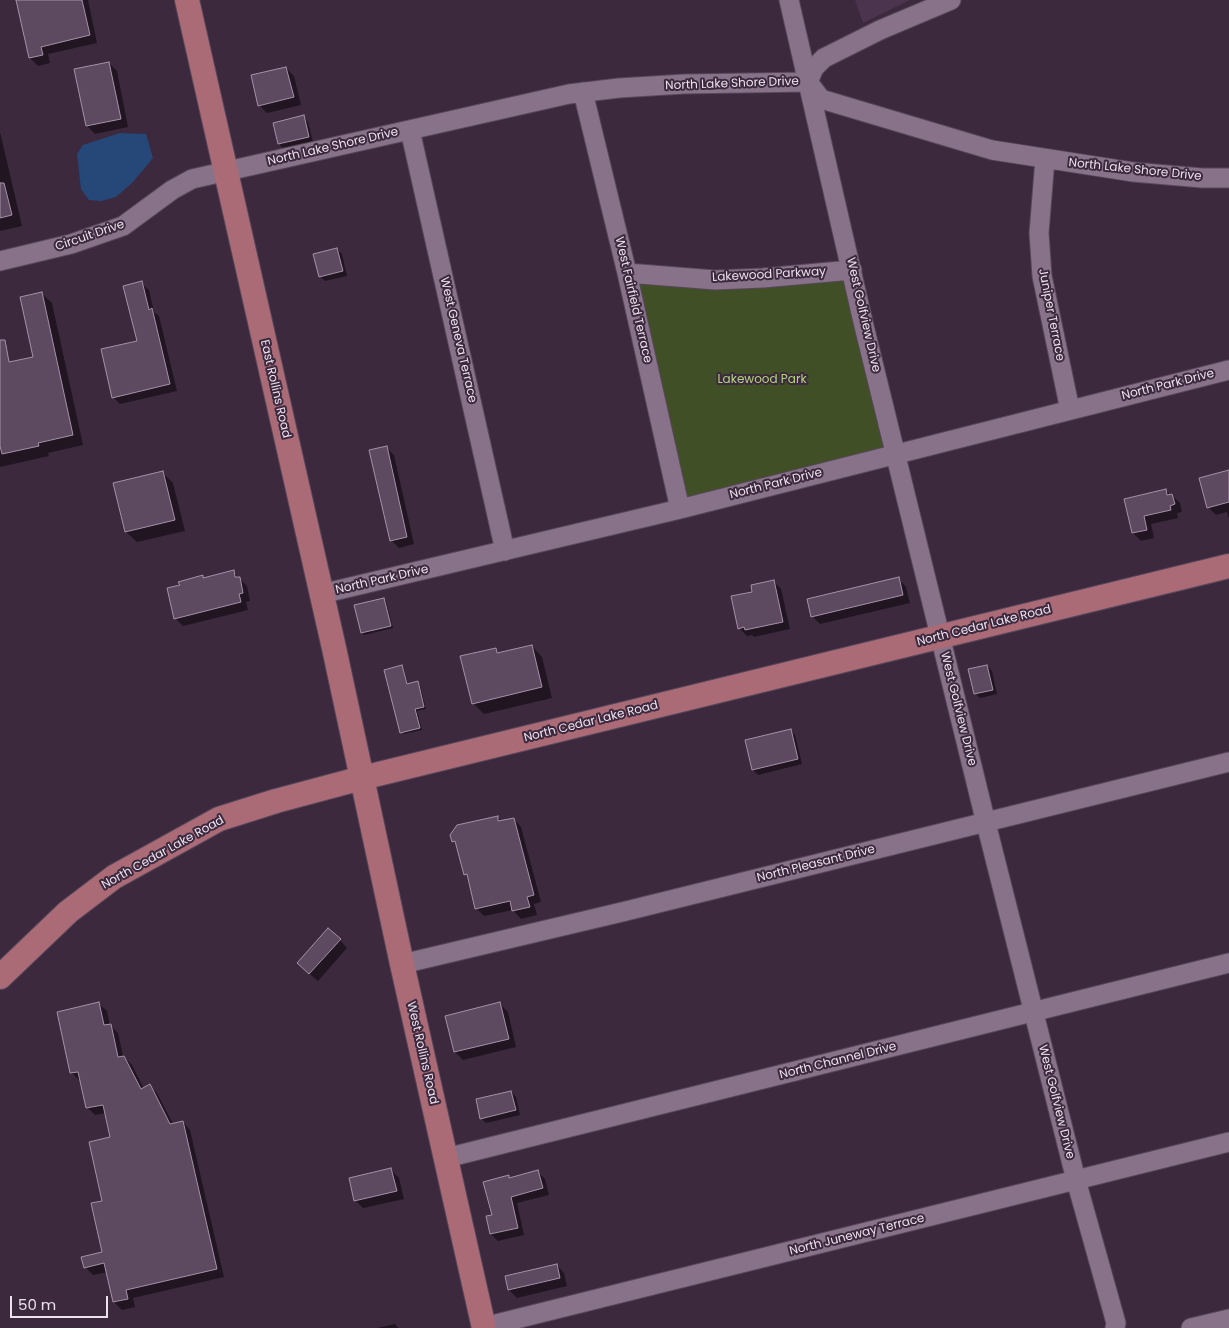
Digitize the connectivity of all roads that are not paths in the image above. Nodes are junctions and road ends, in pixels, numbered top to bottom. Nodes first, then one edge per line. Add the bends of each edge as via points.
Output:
1 (187, 0) edge
2 (789, 0) edge
3 (951, 0) edge
4 (808, 82) junction
5 (584, 92) junction
6 (410, 130) junction
7 (1045, 159) junction
8 (226, 172) junction
9 (1229, 178) edge
10 (0, 261) edge
11 (852, 270) junction
12 (627, 273) junction
13 (1229, 370) edge
14 (1070, 410) junction
15 (896, 454) junction
16 (680, 509) junction
17 (505, 551) junction
18 (1229, 566) edge
19 (321, 594) junction
20 (940, 636) junction
21 (1229, 762) edge
22 (362, 778) junction
23 (986, 822) junction
24 (1229, 963) edge
25 (402, 964) junction
26 (0, 978) edge
27 (1034, 1012) junction
28 (1229, 1142) edge
29 (446, 1158) junction
30 (1076, 1180) junction
31 (1229, 1319) edge
32 (484, 1328) edge
33 (1115, 1328) edge
34 (1190, 1328) edge

1 - 8 main road, East Rollins Road
2 - 4 street, West Golfview Drive
3 - 4 street via 824,58 814,68
4 - 5 street, North Lake Shore Drive via 684,84
4 - 7 street, North Lake Shore Drive via 821,99 992,150
4 - 11 street, West Golfview Drive
5 - 6 street, North Lake Shore Drive
5 - 12 street, West Fairfield Terrace
6 - 8 street, North Lake Shore Drive
6 - 17 street, West Geneva Terrace
7 - 9 street, North Lake Shore Drive via 1133,172
7 - 14 street, Juniper Terrace via 1039,233 1042,276
8 - 10 street, Circuit Drive via 192,179 123,226 71,244
8 - 19 main road, East Rollins Road
11 - 12 street, Lakewood Parkway via 715,280
11 - 15 street, West Golfview Drive
12 - 16 street, West Fairfield Terrace
13 - 14 street, North Park Drive
14 - 15 street, North Park Drive
15 - 16 street, North Park Drive
15 - 20 street, West Golfview Drive
16 - 17 street, North Park Drive
17 - 19 street, North Park Drive
18 - 20 main road, North Cedar Lake Road
19 - 22 main road, East Rollins Road
20 - 22 main road, North Cedar Lake Road
20 - 23 street, West Golfview Drive
21 - 23 street, North Pleasant Drive
22 - 25 main road, West Rollins Road
22 - 26 main road, North Cedar Lake Road via 219,819 114,877 68,912
23 - 25 street, North Pleasant Drive
23 - 27 street, West Golfview Drive
24 - 27 street, North Channel Drive
25 - 29 main road, West Rollins Road
27 - 29 street, North Channel Drive
27 - 30 street, West Golfview Drive
28 - 30 street, North Juneway Terrace
29 - 32 main road, West Rollins Road
30 - 32 street, North Juneway Terrace
30 - 33 street, West Golfview Drive
31 - 34 street

